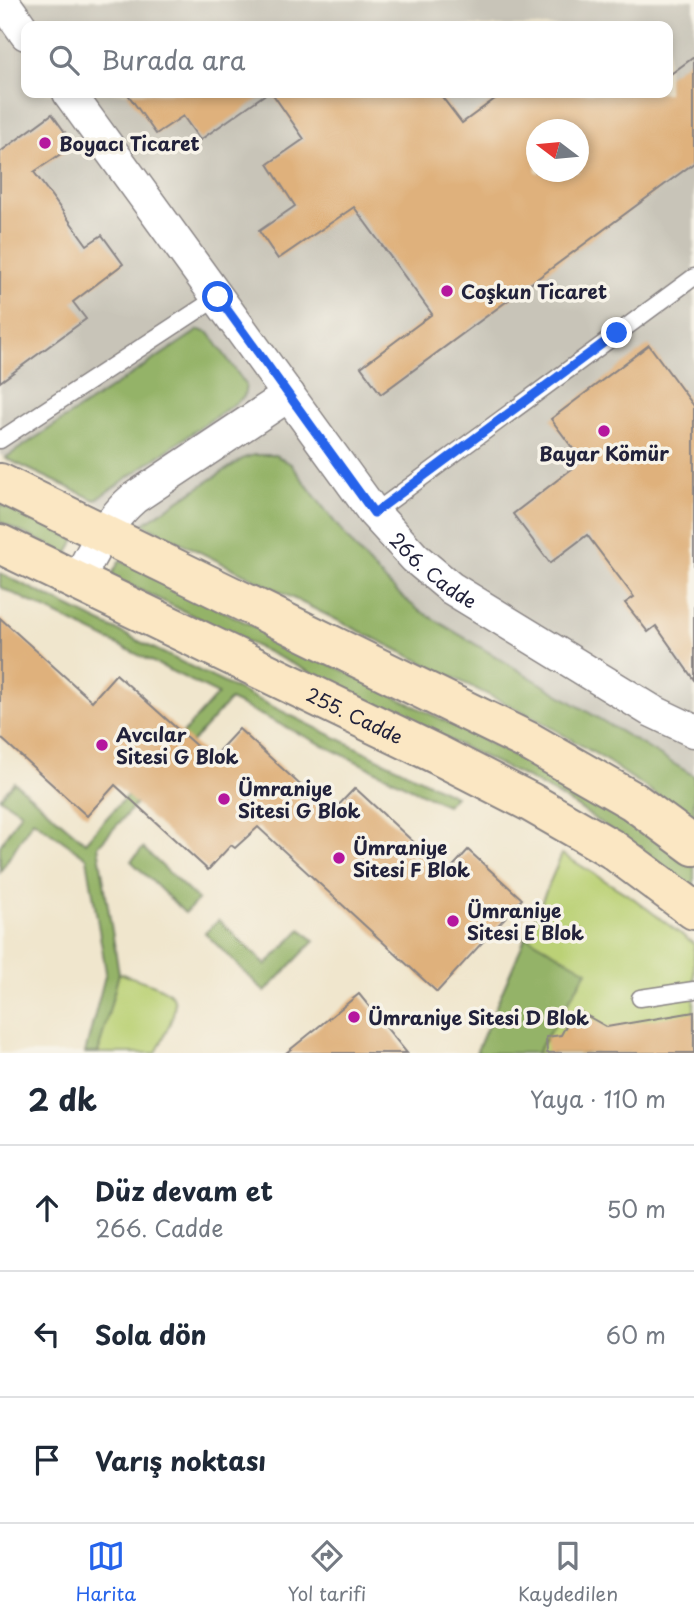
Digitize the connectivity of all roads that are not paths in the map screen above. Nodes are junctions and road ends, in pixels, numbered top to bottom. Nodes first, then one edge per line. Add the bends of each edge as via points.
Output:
1 (2, 0) edge
2 (21, 27) edge
3 (73, 98) edge
4 (694, 276) edge
5 (218, 297) junction
6 (289, 394) junction
7 (0, 440) edge
8 (0, 483) edge
9 (374, 513) junction
10 (102, 533) junction
11 (0, 544) edge
12 (77, 581) junction
13 (694, 731) edge
14 (694, 846) edge
15 (694, 910) edge
16 (694, 990) edge
17 (640, 998) dead end

1 - 2 street
3 - 5 street, 266. Cadde
4 - 9 lane
5 - 6 street, 266. Cadde
5 - 7 lane
6 - 9 street, 266. Cadde
6 - 10 street via 134,498
8 - 10 main road
9 - 13 street, 266. Cadde via 415,558 451,588 652,711
10 - 12 street
10 - 14 main road via 527,741 633,801
11 - 12 main road, 255. Cadde
12 - 15 main road, 255. Cadde via 530,802 612,849
16 - 17 lane

